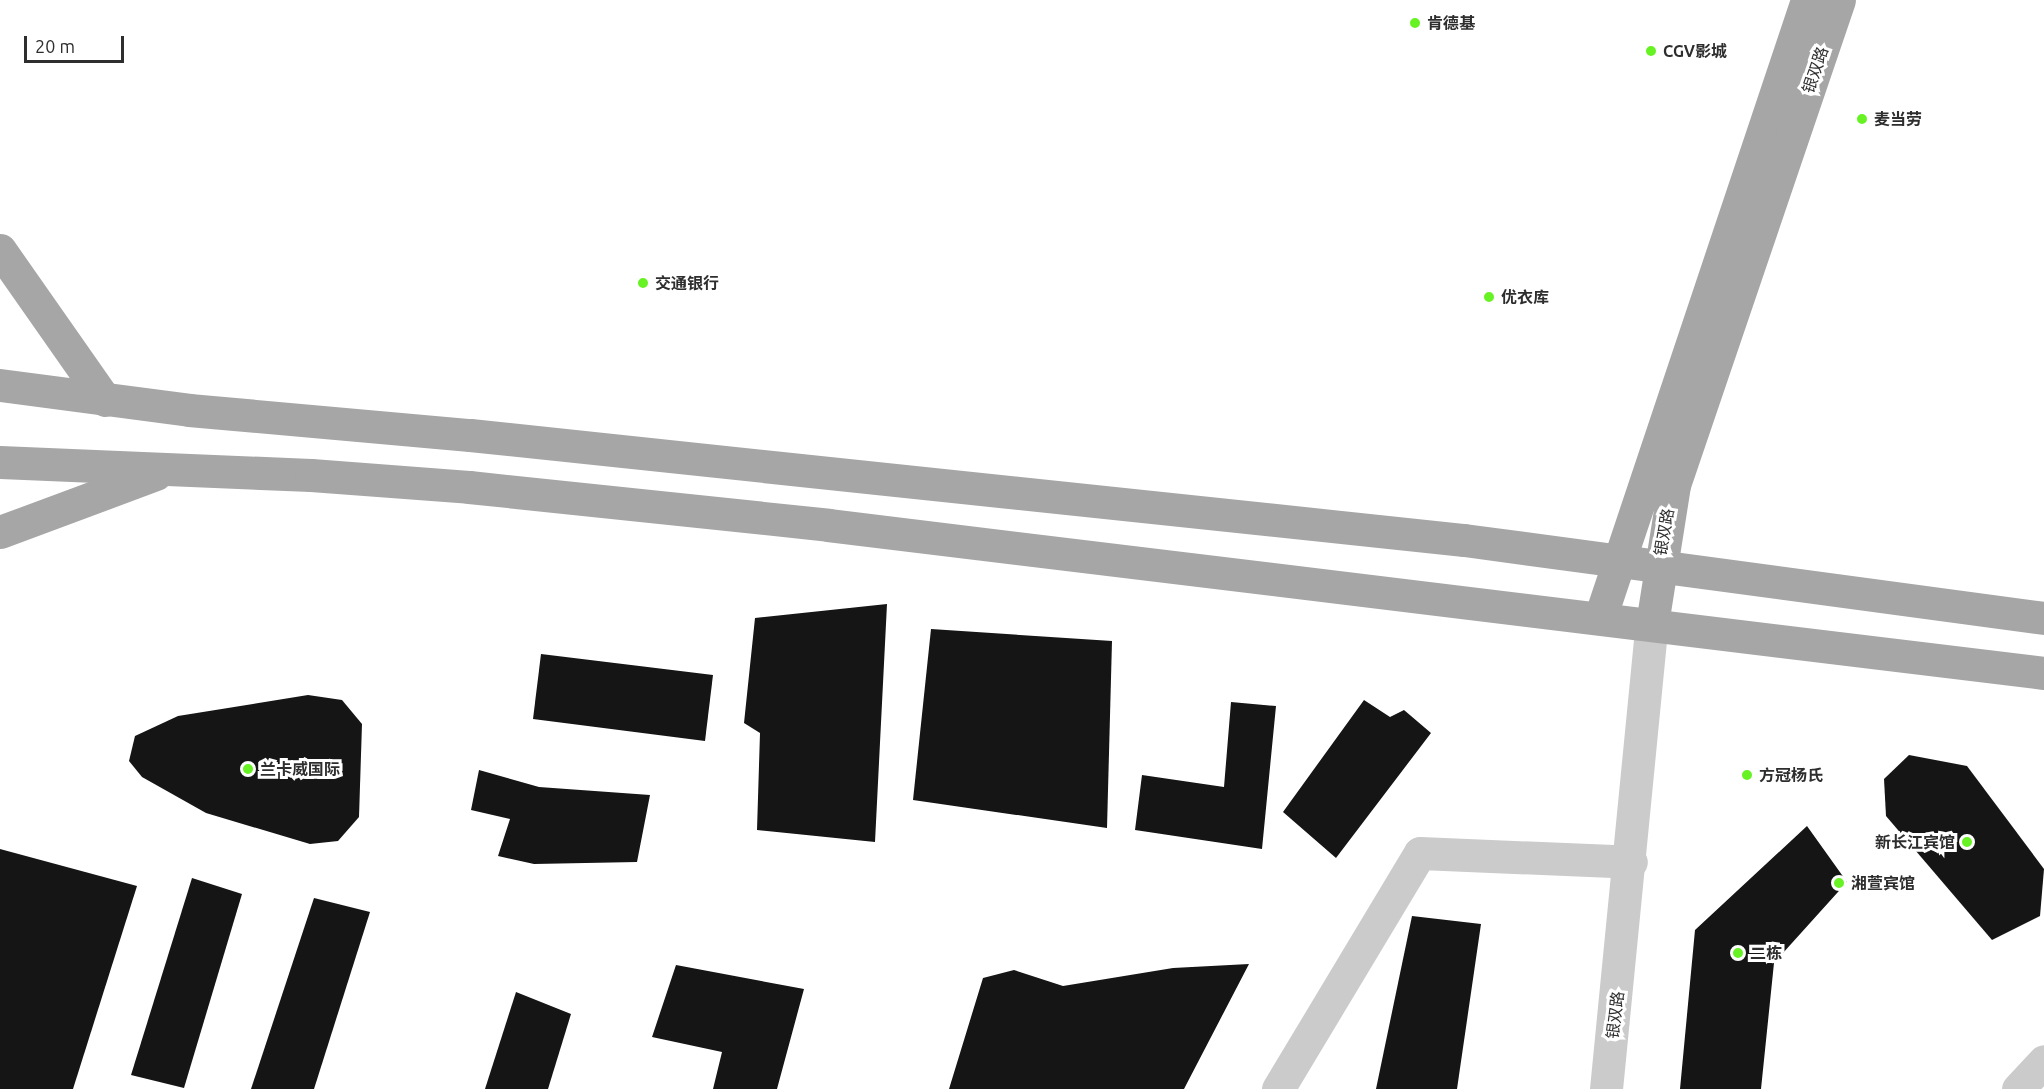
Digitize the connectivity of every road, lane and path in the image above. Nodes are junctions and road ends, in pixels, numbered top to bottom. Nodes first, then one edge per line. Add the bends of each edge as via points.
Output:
1 (1807, 0) edge
2 (1839, 0) edge
3 (0, 250) edge
4 (0, 385) edge
5 (105, 400) junction
6 (0, 462) edge
7 (168, 470) junction
8 (0, 532) edge
9 (1619, 559) junction
10 (1659, 564) junction
11 (1600, 618) junction
12 (2044, 618) edge
13 (1652, 624) junction
14 (2044, 673) edge
15 (1631, 862) junction
16 (2044, 1061) edge
17 (1278, 1089) edge
18 (1606, 1089) edge
19 (2018, 1089) edge

1 - 9 main road, 银双路
2 - 10 main road, 银双路 via 1674,485
3 - 5 main road
4 - 5 main road
5 - 9 main road via 1281,520
6 - 7 main road
7 - 8 main road
7 - 11 main road via 469,487 828,525
9 - 10 main road
9 - 11 main road, 银双路
10 - 12 main road
10 - 13 main road, 银双路
11 - 13 main road
13 - 14 main road
13 - 15 street, 银双路
15 - 17 street via 1420,853
15 - 18 street, 银双路
16 - 19 street

